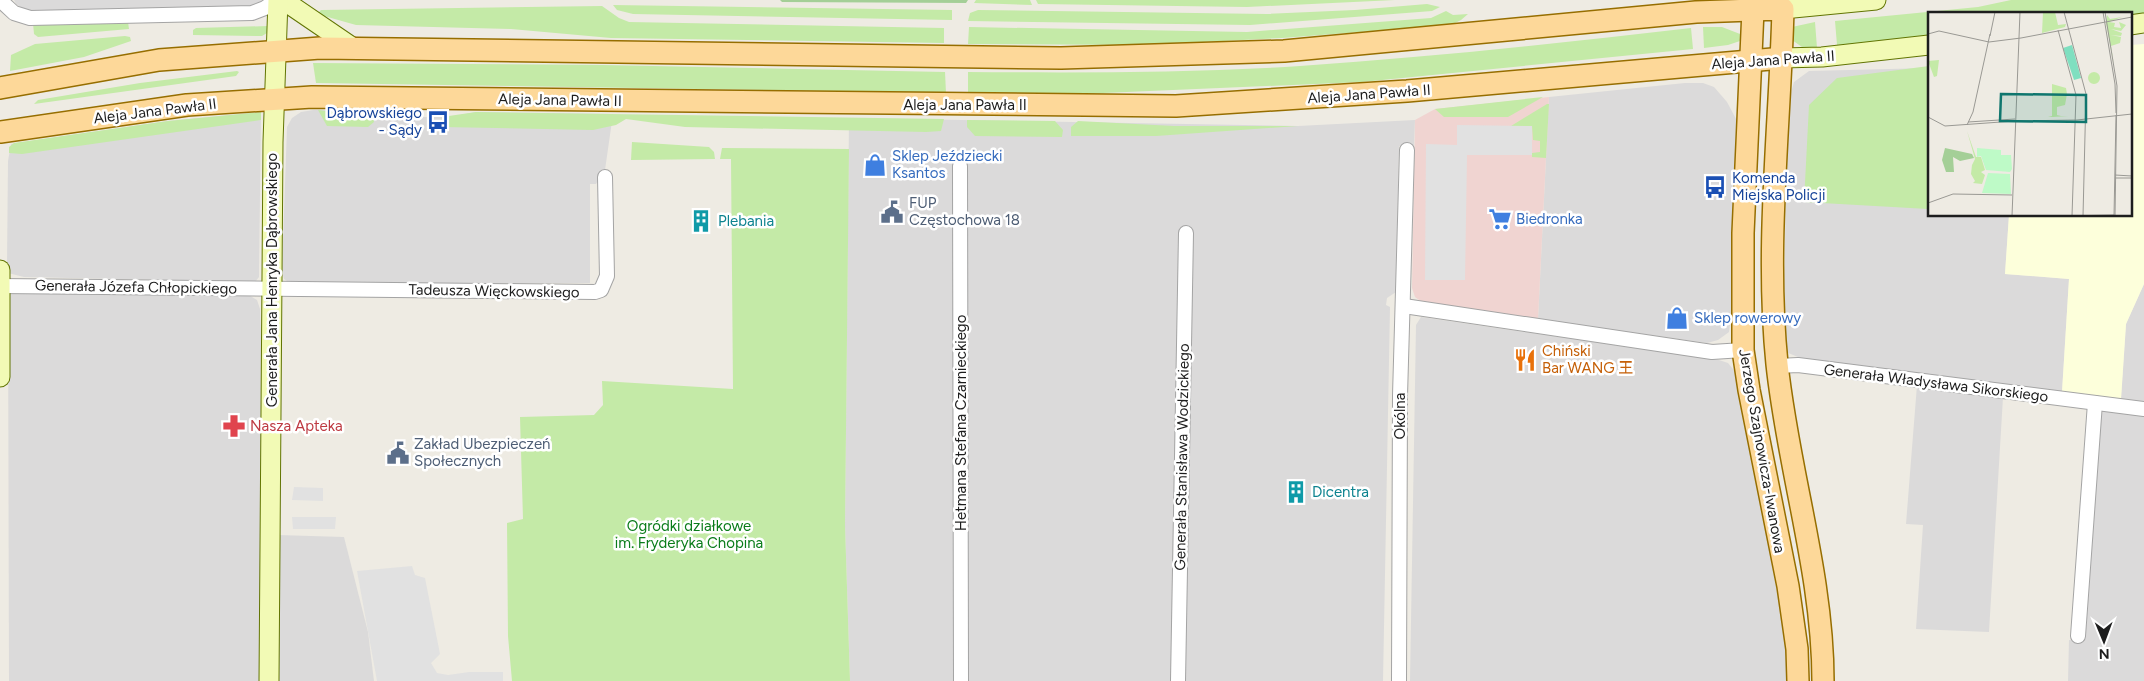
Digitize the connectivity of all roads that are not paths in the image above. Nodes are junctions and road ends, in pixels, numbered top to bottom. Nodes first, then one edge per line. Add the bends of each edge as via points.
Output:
1 (0, 0) edge
2 (277, 0) edge
3 (283, 0) edge
4 (1875, 0) edge
5 (1754, 5) edge
6 (1783, 5) edge
7 (1928, 45) edge
8 (352, 48) junction
9 (276, 51) junction
10 (1782, 58) junction
11 (1750, 60) junction
12 (0, 88) edge
13 (275, 99) junction
14 (0, 132) edge
15 (1407, 150) dead end
16 (960, 166) dead end
17 (606, 177) dead end
18 (1186, 233) dead end
19 (0, 270) edge
20 (0, 286) edge
21 (273, 289) junction
22 (1404, 306) junction
23 (1743, 350) junction
24 (1778, 366) junction
25 (0, 377) edge
26 (2095, 403) junction
27 (2144, 409) edge
28 (2078, 636) dead end
29 (269, 681) edge
30 (961, 681) edge
31 (1178, 681) edge
32 (1399, 681) edge
33 (1798, 681) edge
34 (1823, 681) edge

1 - 2 street via 14,13 30,18 252,13
2 - 9 street, Generała Jana Henryka Dąbrowskiego
3 - 8 street
4 - 6 street
5 - 6 main road
5 - 8 main road via 1284,51 1170,56 1061,58
5 - 11 main road, Jerzego Szajnowicza-Iwanowa
6 - 10 main road, Jerzego Szajnowicza-Iwanowa
7 - 10 street, Aleja Jana Pawła II via 1822,57
8 - 9 main road
9 - 12 main road via 159,60
9 - 13 street, Generała Jana Henryka Dąbrowskiego
10 - 11 main road, Aleja Jana Pawła II
10 - 24 main road, Jerzego Szajnowicza-Iwanowa via 1773,237
11 - 13 main road, Aleja Jana Pawła II via 1399,92 1176,106
11 - 23 main road, Jerzego Szajnowicza-Iwanowa
13 - 14 main road, Aleja Jana Pawła II via 186,105
13 - 21 street, Generała Jana Henryka Dąbrowskiego
15 - 22 street, Okólna
16 - 30 street, Hetmana Stefana Czarnieckiego
17 - 21 street, Tadeusza Więckowskiego via 607,276 601,290
18 - 31 street, Generała Stanisława Wodzickiego
19 - 20 street
20 - 21 street, Generała Józefa Chłopickiego
20 - 25 street
21 - 29 street, Generała Jana Henryka Dąbrowskiego
22 - 23 street via 1712,352
22 - 32 street, Okólna via 1400,396
23 - 33 main road, Jerzego Szajnowicza-Iwanowa via 1788,586
24 - 26 street, Generała Władysława Sikorskiego via 1798,365
24 - 34 main road, Jerzego Szajnowicza-Iwanowa via 1815,581 1823,646
26 - 27 street, Generała Władysława Sikorskiego
26 - 28 street

